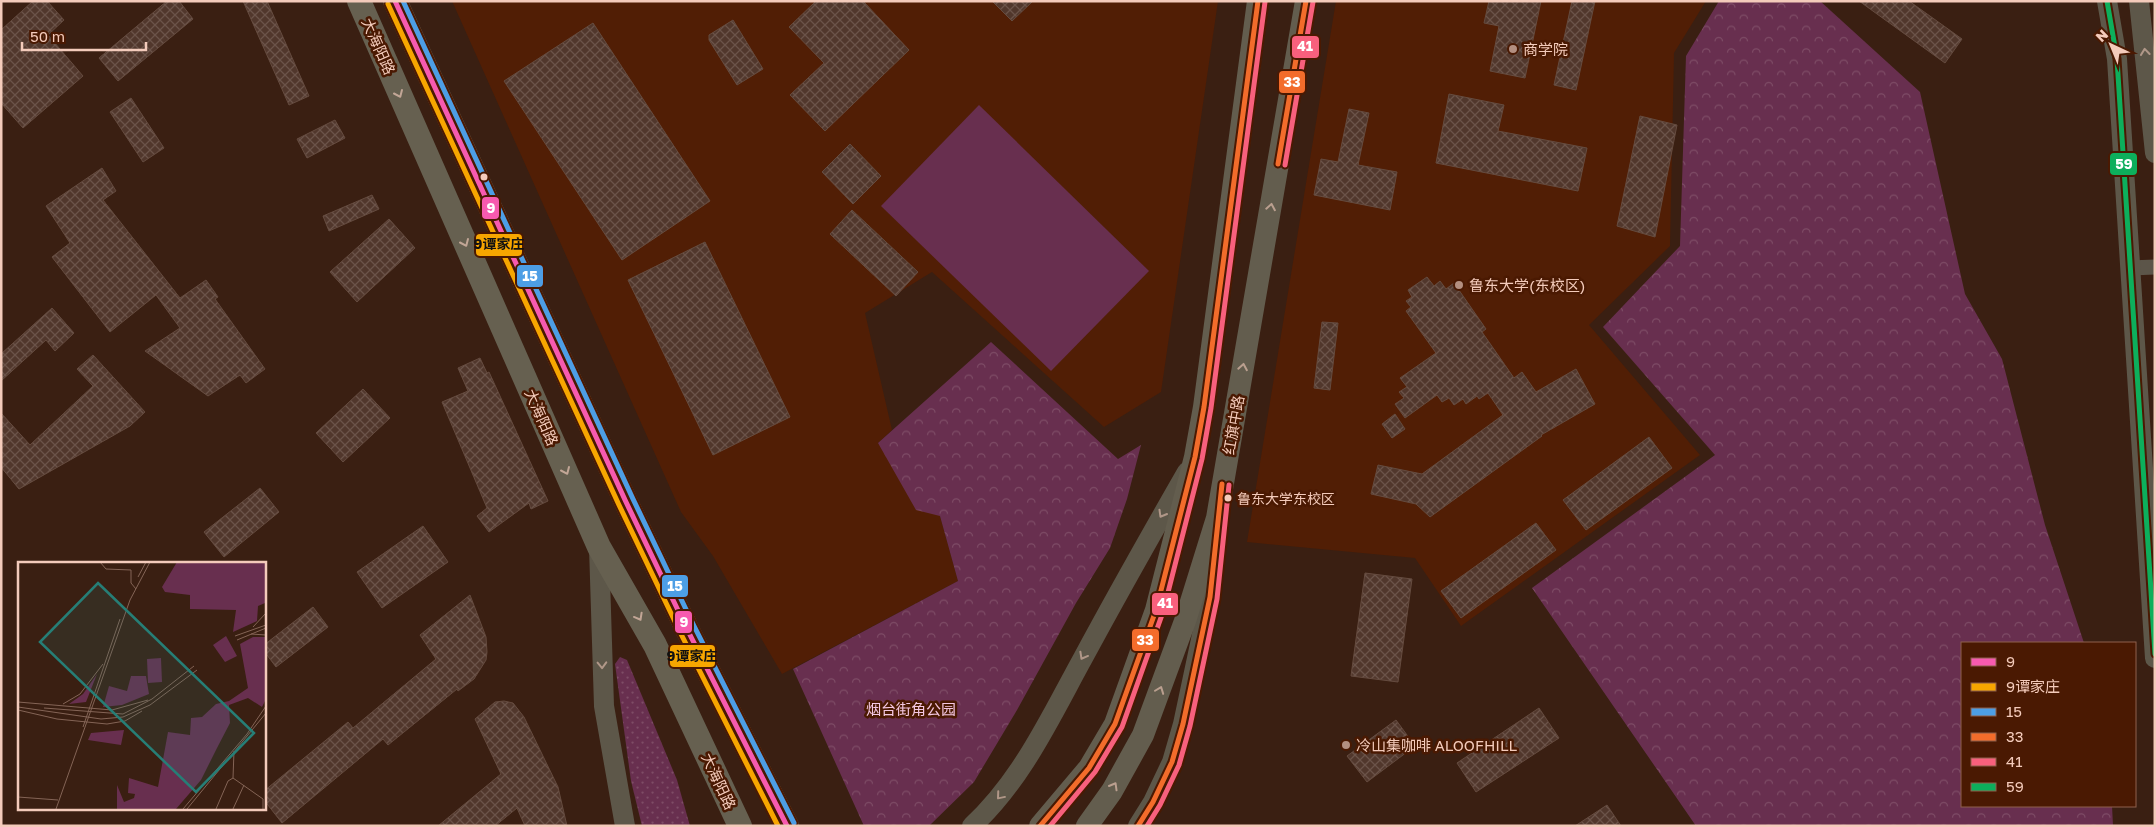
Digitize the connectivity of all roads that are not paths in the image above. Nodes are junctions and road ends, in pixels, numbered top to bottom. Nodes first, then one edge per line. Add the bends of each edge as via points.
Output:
1 (359, 1) edge
2 (394, 1) edge
3 (1258, 1) edge
4 (1306, 1) edge
5 (2107, 1) edge
6 (2138, 1) edge
7 (2155, 153) edge
8 (2155, 267) edge
9 (2130, 268) junction
10 (1195, 457) junction
11 (1216, 518) junction
12 (599, 547) junction
13 (2155, 658) edge
14 (625, 826) edge
15 (740, 826) edge
16 (787, 826) edge
17 (972, 826) edge
18 (1040, 826) edge
19 (1087, 826) edge
20 (1138, 826) edge

1 -> 12 highway, 大海阳路
2 - 16 highway via 654,561
3 - 10 main road
11 -> 4 main road, 红旗中路
5 - 9 main road via 2117,59
7 -> 6 main road
8 - 9 street
9 - 13 main road
10 -> 17 main road via 1047,724 1001,795
10 - 18 main road via 1156,610 1115,724 1089,768
19 -> 11 main road, 红旗中路 via 1112,791 1143,735 1186,621
11 - 20 main road via 1210,597 1183,724 1172,762
12 -> 14 main road via 604,706
12 -> 15 highway, 大海阳路 via 655,645

